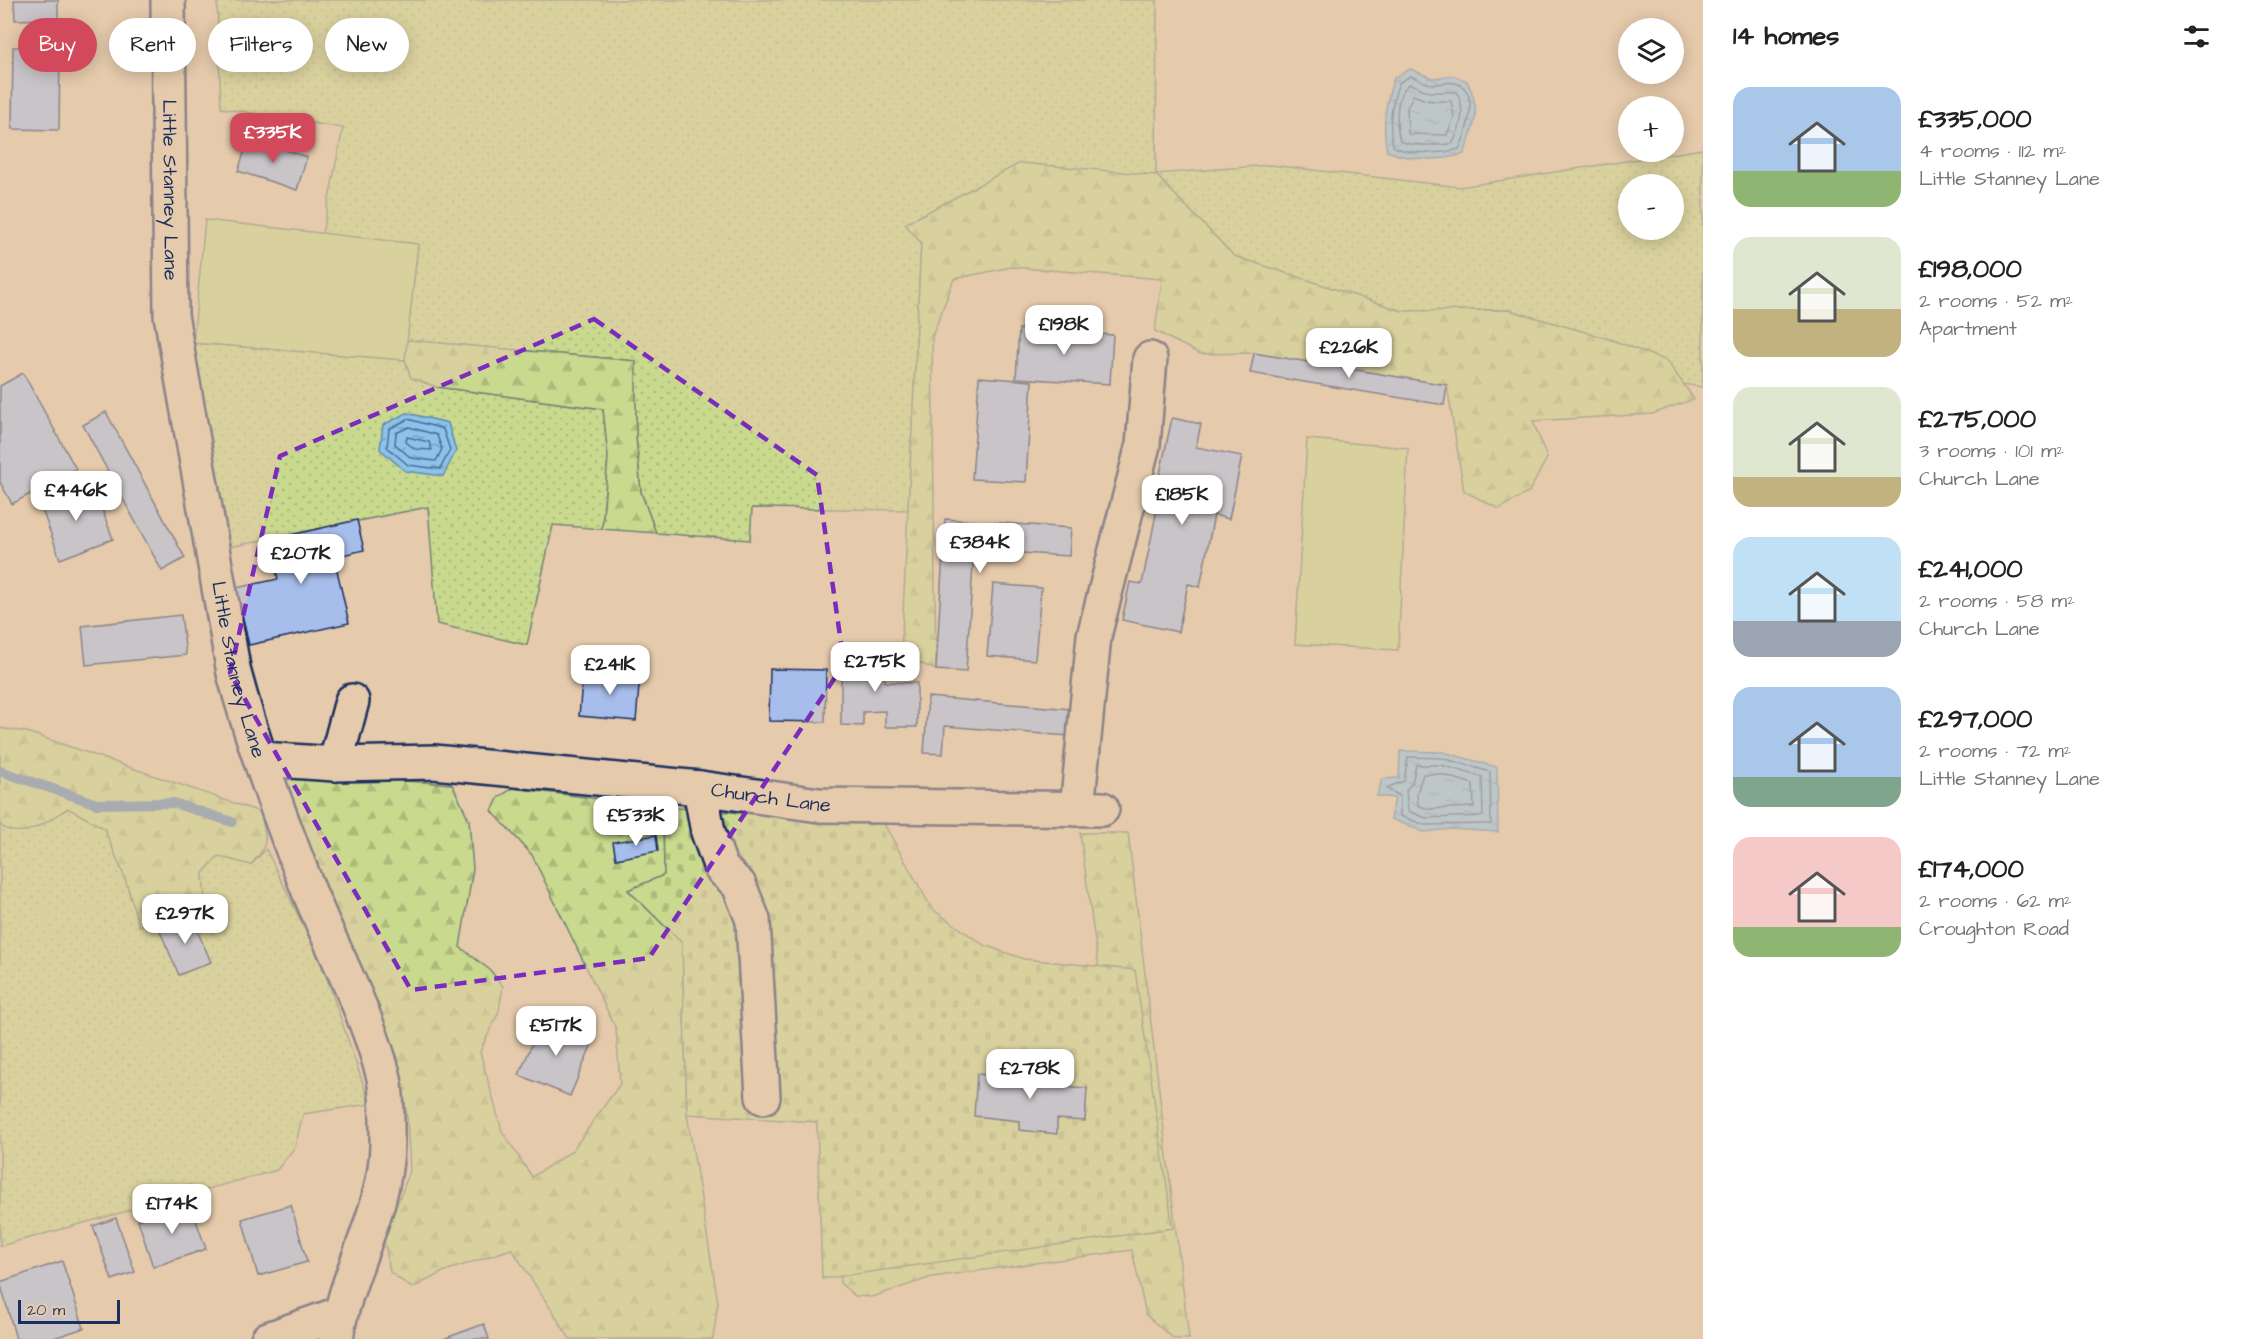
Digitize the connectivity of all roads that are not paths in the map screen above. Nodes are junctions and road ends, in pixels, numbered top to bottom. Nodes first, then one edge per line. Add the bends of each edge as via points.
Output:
1 (168, 0) edge
2 (1150, 359) dead end
3 (352, 701) dead end
4 (261, 759) junction
5 (335, 764) junction
6 (700, 788) junction
7 (763, 1097) dead end
8 (337, 1327) edge
9 (267, 1339) edge

1 - 4 street, Little Stanney Lane via 171,315 234,673
2 - 6 street, Church Lane via 1143,445 1094,636 1090,809 819,805
3 - 5 street
4 - 5 street, Church Lane
4 - 8 street, Little Stanney Lane via 307,885 349,979 383,1076 387,1147 377,1212
5 - 6 street, Church Lane via 434,762
6 - 7 street via 708,832 721,868 739,885 753,920
8 - 9 street

